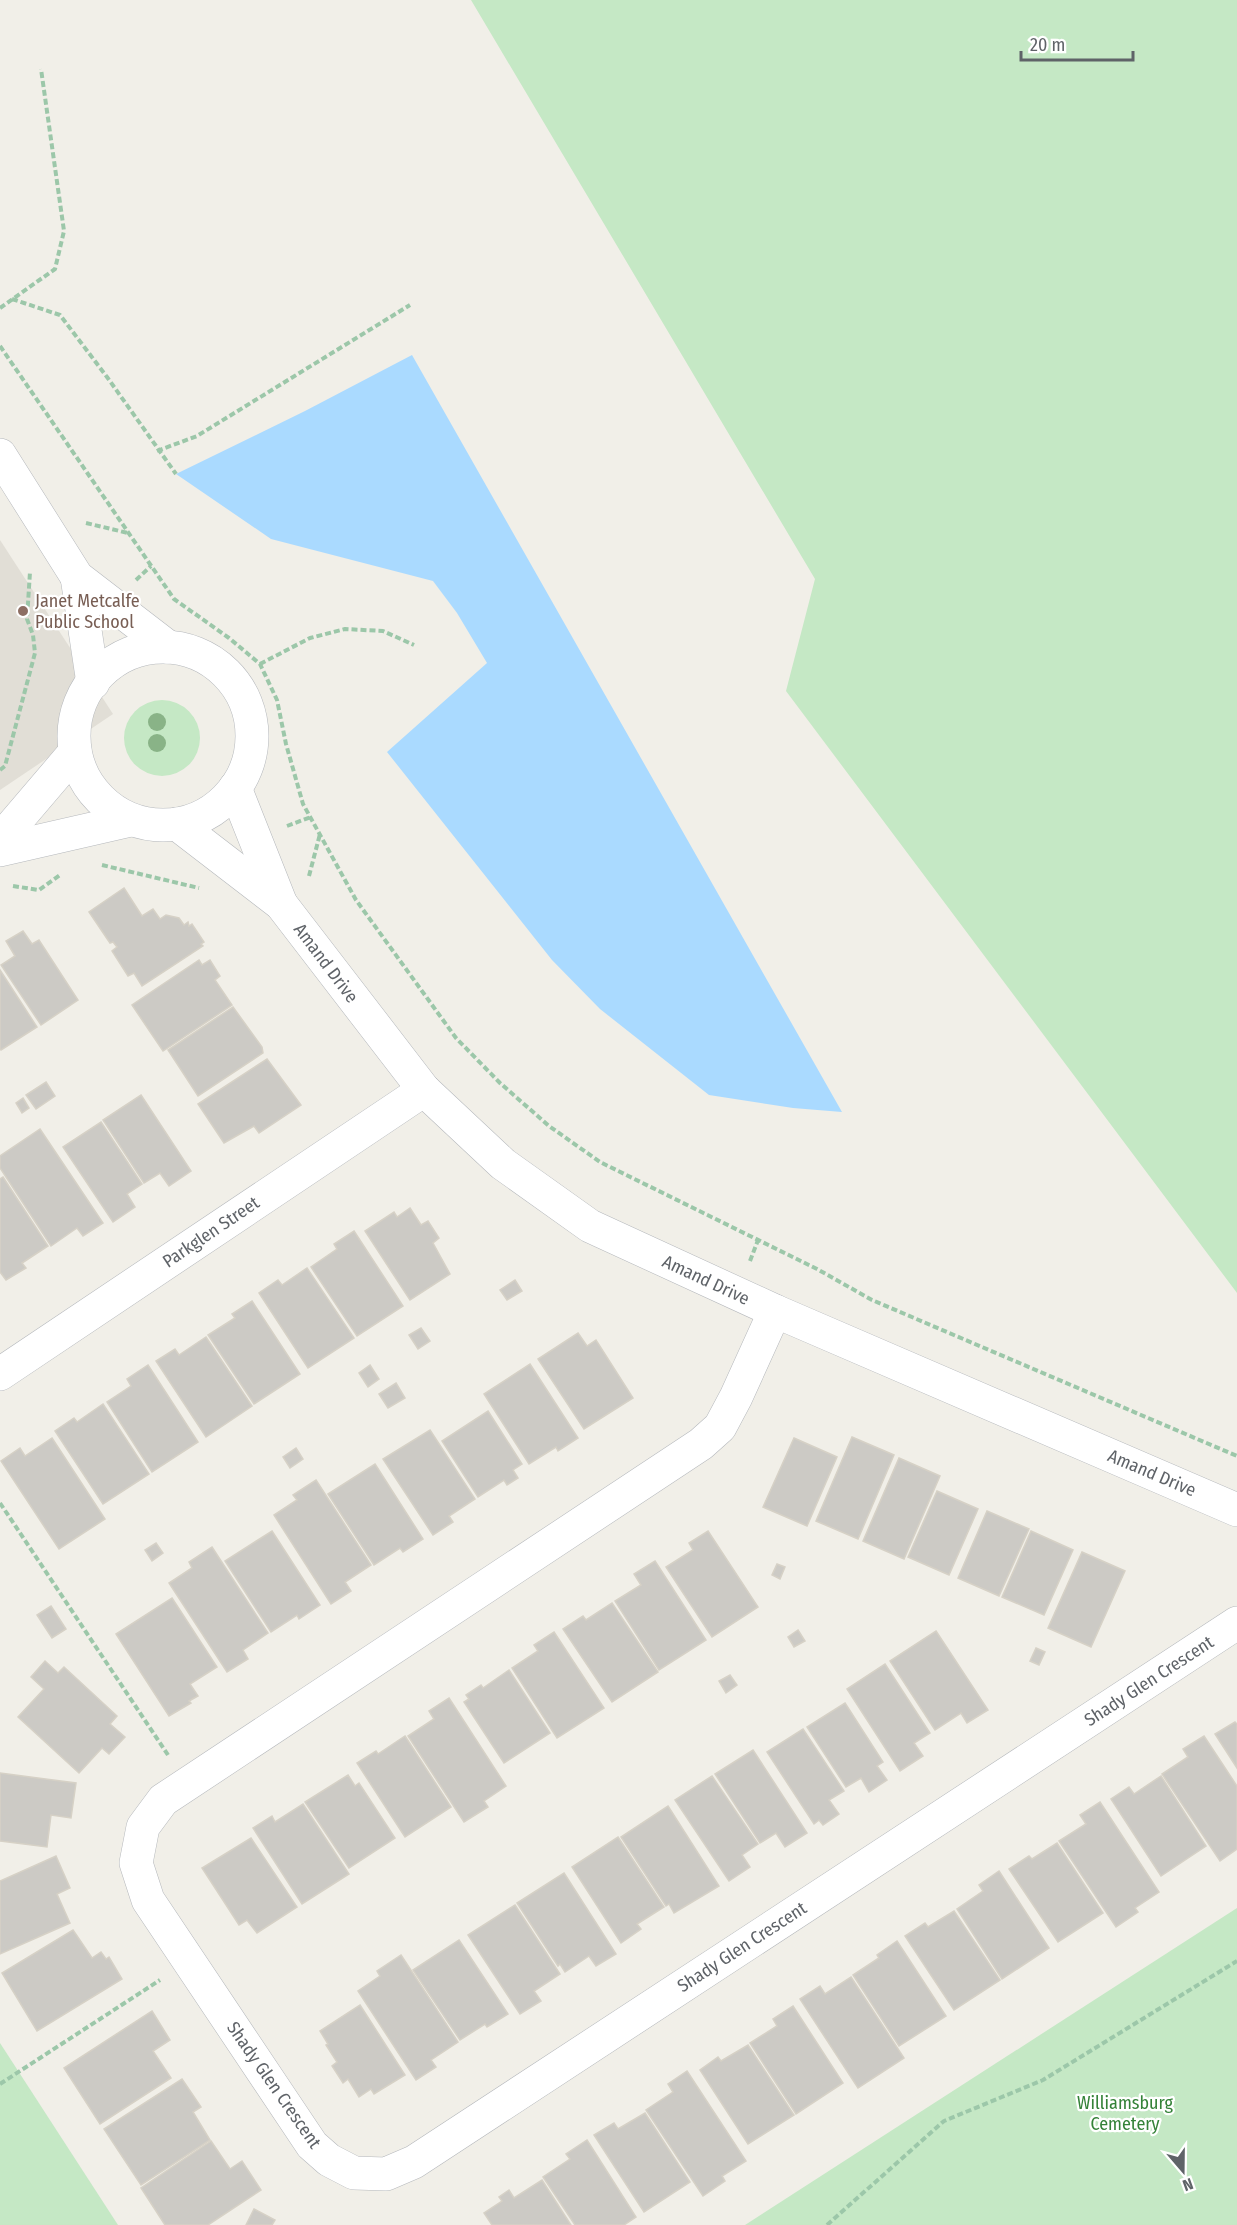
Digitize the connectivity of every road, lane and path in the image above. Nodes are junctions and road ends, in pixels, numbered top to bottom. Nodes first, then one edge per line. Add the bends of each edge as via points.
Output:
1 (41, 69) dead end
2 (12, 299) junction
3 (410, 305) dead end
4 (0, 308) edge
5 (0, 346) edge
6 (157, 451) junction
7 (0, 455) edge
8 (176, 474) dead end
9 (77, 577) junction
10 (27, 619) dead end
11 (414, 645) dead end
12 (168, 647) junction
13 (260, 664) junction
14 (93, 683) junction
15 (75, 752) junction
16 (0, 770) edge
17 (235, 789) junction
18 (311, 817) junction
19 (131, 820) junction
20 (177, 824) junction
21 (284, 827) dead end
22 (0, 840) edge
23 (0, 850) edge
24 (99, 864) dead end
25 (69, 870) dead end
26 (10, 885) dead end
27 (206, 890) dead end
28 (281, 904) junction
29 (424, 1090) junction
30 (758, 1240) junction
31 (747, 1267) dead end
32 (775, 1311) junction
33 (0, 1374) edge
34 (1237, 1456) edge
35 (0, 1503) edge
36 (1237, 1510) edge
37 (1237, 1623) edge
38 (186, 1784) junction
39 (1237, 1961) edge
40 (191, 1964) junction
41 (0, 2084) edge
42 (827, 2225) edge

1 - 2 path via 64,231 55,269
2 - 4 path
2 - 6 path via 60,315
3 - 6 path via 197,436
5 - 13 path via 174,599
6 - 8 path
7 - 9 street
9 - 12 street
9 - 14 street
10 - 16 path via 35,653 5,766
11 - 13 path via 383,631 345,629 310,638
12 - 14 street via 145,648 123,656 104,669
12 - 17 street via 191,651 212,661 231,677 244,697 251,720 252,744
13 - 18 path via 278,700 286,744 303,804
14 - 15 street via 78,707 73,730
15 - 19 street via 94,794
15 - 22 street
17 - 20 street via 199,818
17 - 28 street, Amand Drive
18 - 21 path
18 - 30 path via 356,900 456,1038 501,1083 549,1126 600,1162
19 - 20 street
19 - 23 street
20 - 28 street, Amand Drive
24 - 27 path
25 - 26 path via 39,890
28 - 29 street, Amand Drive
29 - 32 street, Amand Drive via 502,1164 590,1227
29 - 33 street, Parkglen Street
30 - 31 path
30 - 34 path via 872,1300
32 - 36 street, Amand Drive
32 - 38 street, Shady Glen Crescent via 720,1427 700,1444
35 - 38 path
37 - 40 street, Shady Glen Crescent via 424,2155 386,2174 354,2173 329,2160 312,2145
38 - 40 street, Shady Glen Crescent via 163,1800 142,1827 136,1863 148,1900
39 - 42 path via 1042,2080 944,2121
40 - 41 path via 153,1984

